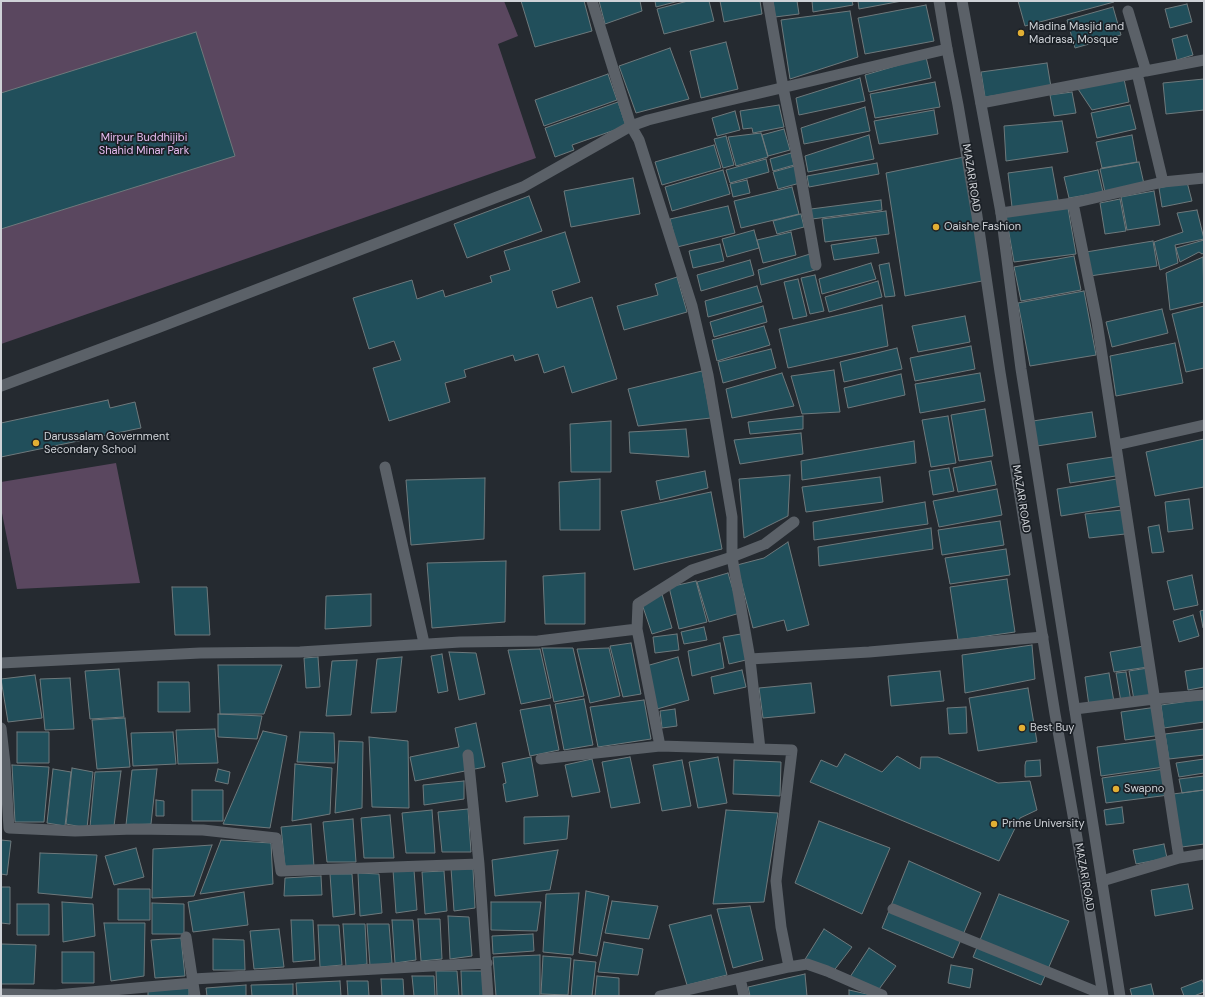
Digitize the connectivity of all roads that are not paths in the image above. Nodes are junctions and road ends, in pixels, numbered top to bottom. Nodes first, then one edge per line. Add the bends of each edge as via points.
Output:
1 (592, 1) edge
2 (768, 1) edge
3 (939, 1) edge
4 (962, 1) edge
5 (1128, 11) dead end
6 (947, 49) junction
7 (1204, 60) edge
8 (1142, 72) junction
9 (783, 87) junction
10 (981, 103) junction
11 (631, 126) junction
12 (1204, 178) edge
13 (1163, 182) junction
14 (1073, 203) junction
15 (1001, 213) junction
16 (816, 265) dead end
17 (1, 386) edge
18 (1204, 425) edge
19 (1116, 444) junction
20 (385, 467) dead end
21 (794, 522) dead end
22 (732, 557) junction
23 (637, 629) junction
24 (1043, 637) junction
25 (424, 643) junction
26 (750, 659) junction
27 (1, 662) edge
28 (1204, 695) edge
29 (1154, 699) junction
30 (1075, 709) junction
31 (1, 728) edge
32 (660, 746) junction
33 (760, 749) junction
34 (468, 755) dead end
35 (541, 759) dead end
36 (1204, 854) edge
37 (1179, 858) junction
38 (480, 864) junction
39 (1102, 881) junction
40 (894, 909) dead end
41 (186, 938) dead end
42 (486, 963) junction
43 (789, 967) junction
44 (740, 978) junction
45 (193, 981) junction
46 (1, 994) edge
47 (1102, 995) edge
48 (195, 996) edge
49 (488, 996) edge
50 (660, 996) edge
51 (744, 996) edge
52 (882, 996) edge
53 (1120, 996) edge

1 - 11 street
2 - 9 street
3 - 6 street, MAZAR ROAD
4 - 10 street, MAZAR ROAD
5 - 8 street
6 - 9 street
6 - 24 street, MAZAR ROAD via 977,216
7 - 8 street
8 - 10 street
8 - 13 street
9 - 11 street
9 - 16 street
10 - 15 street, MAZAR ROAD
11 - 17 street via 523,187
11 - 22 street via 639,140 700,337 732,517
12 - 13 street
13 - 14 street
14 - 15 street
14 - 19 street via 1097,322
15 - 30 street, MAZAR ROAD via 1021,369
18 - 19 street
19 - 29 street
20 - 25 street
21 - 22 street via 765,544
22 - 23 street via 692,570 638,604
22 - 26 street
23 - 25 street via 538,640
23 - 32 street
24 - 26 street
24 - 47 street, MAZAR ROAD
25 - 27 street via 300,652 200,653
26 - 33 street
28 - 29 street
29 - 30 street
29 - 37 street
30 - 39 street, MAZAR ROAD
31 - 38 street via 9,828 75,831 203,830 276,838 281,872
32 - 33 street
32 - 35 street
33 - 43 street via 792,750 776,881
34 - 38 street
36 - 37 street
37 - 39 street
38 - 42 street
39 - 53 street, MAZAR ROAD
40 - 47 street
41 - 45 street
42 - 45 street
42 - 49 street
43 - 44 street
43 - 52 street via 807,964
44 - 50 street
44 - 51 street
45 - 46 street via 56,995
45 - 48 street

